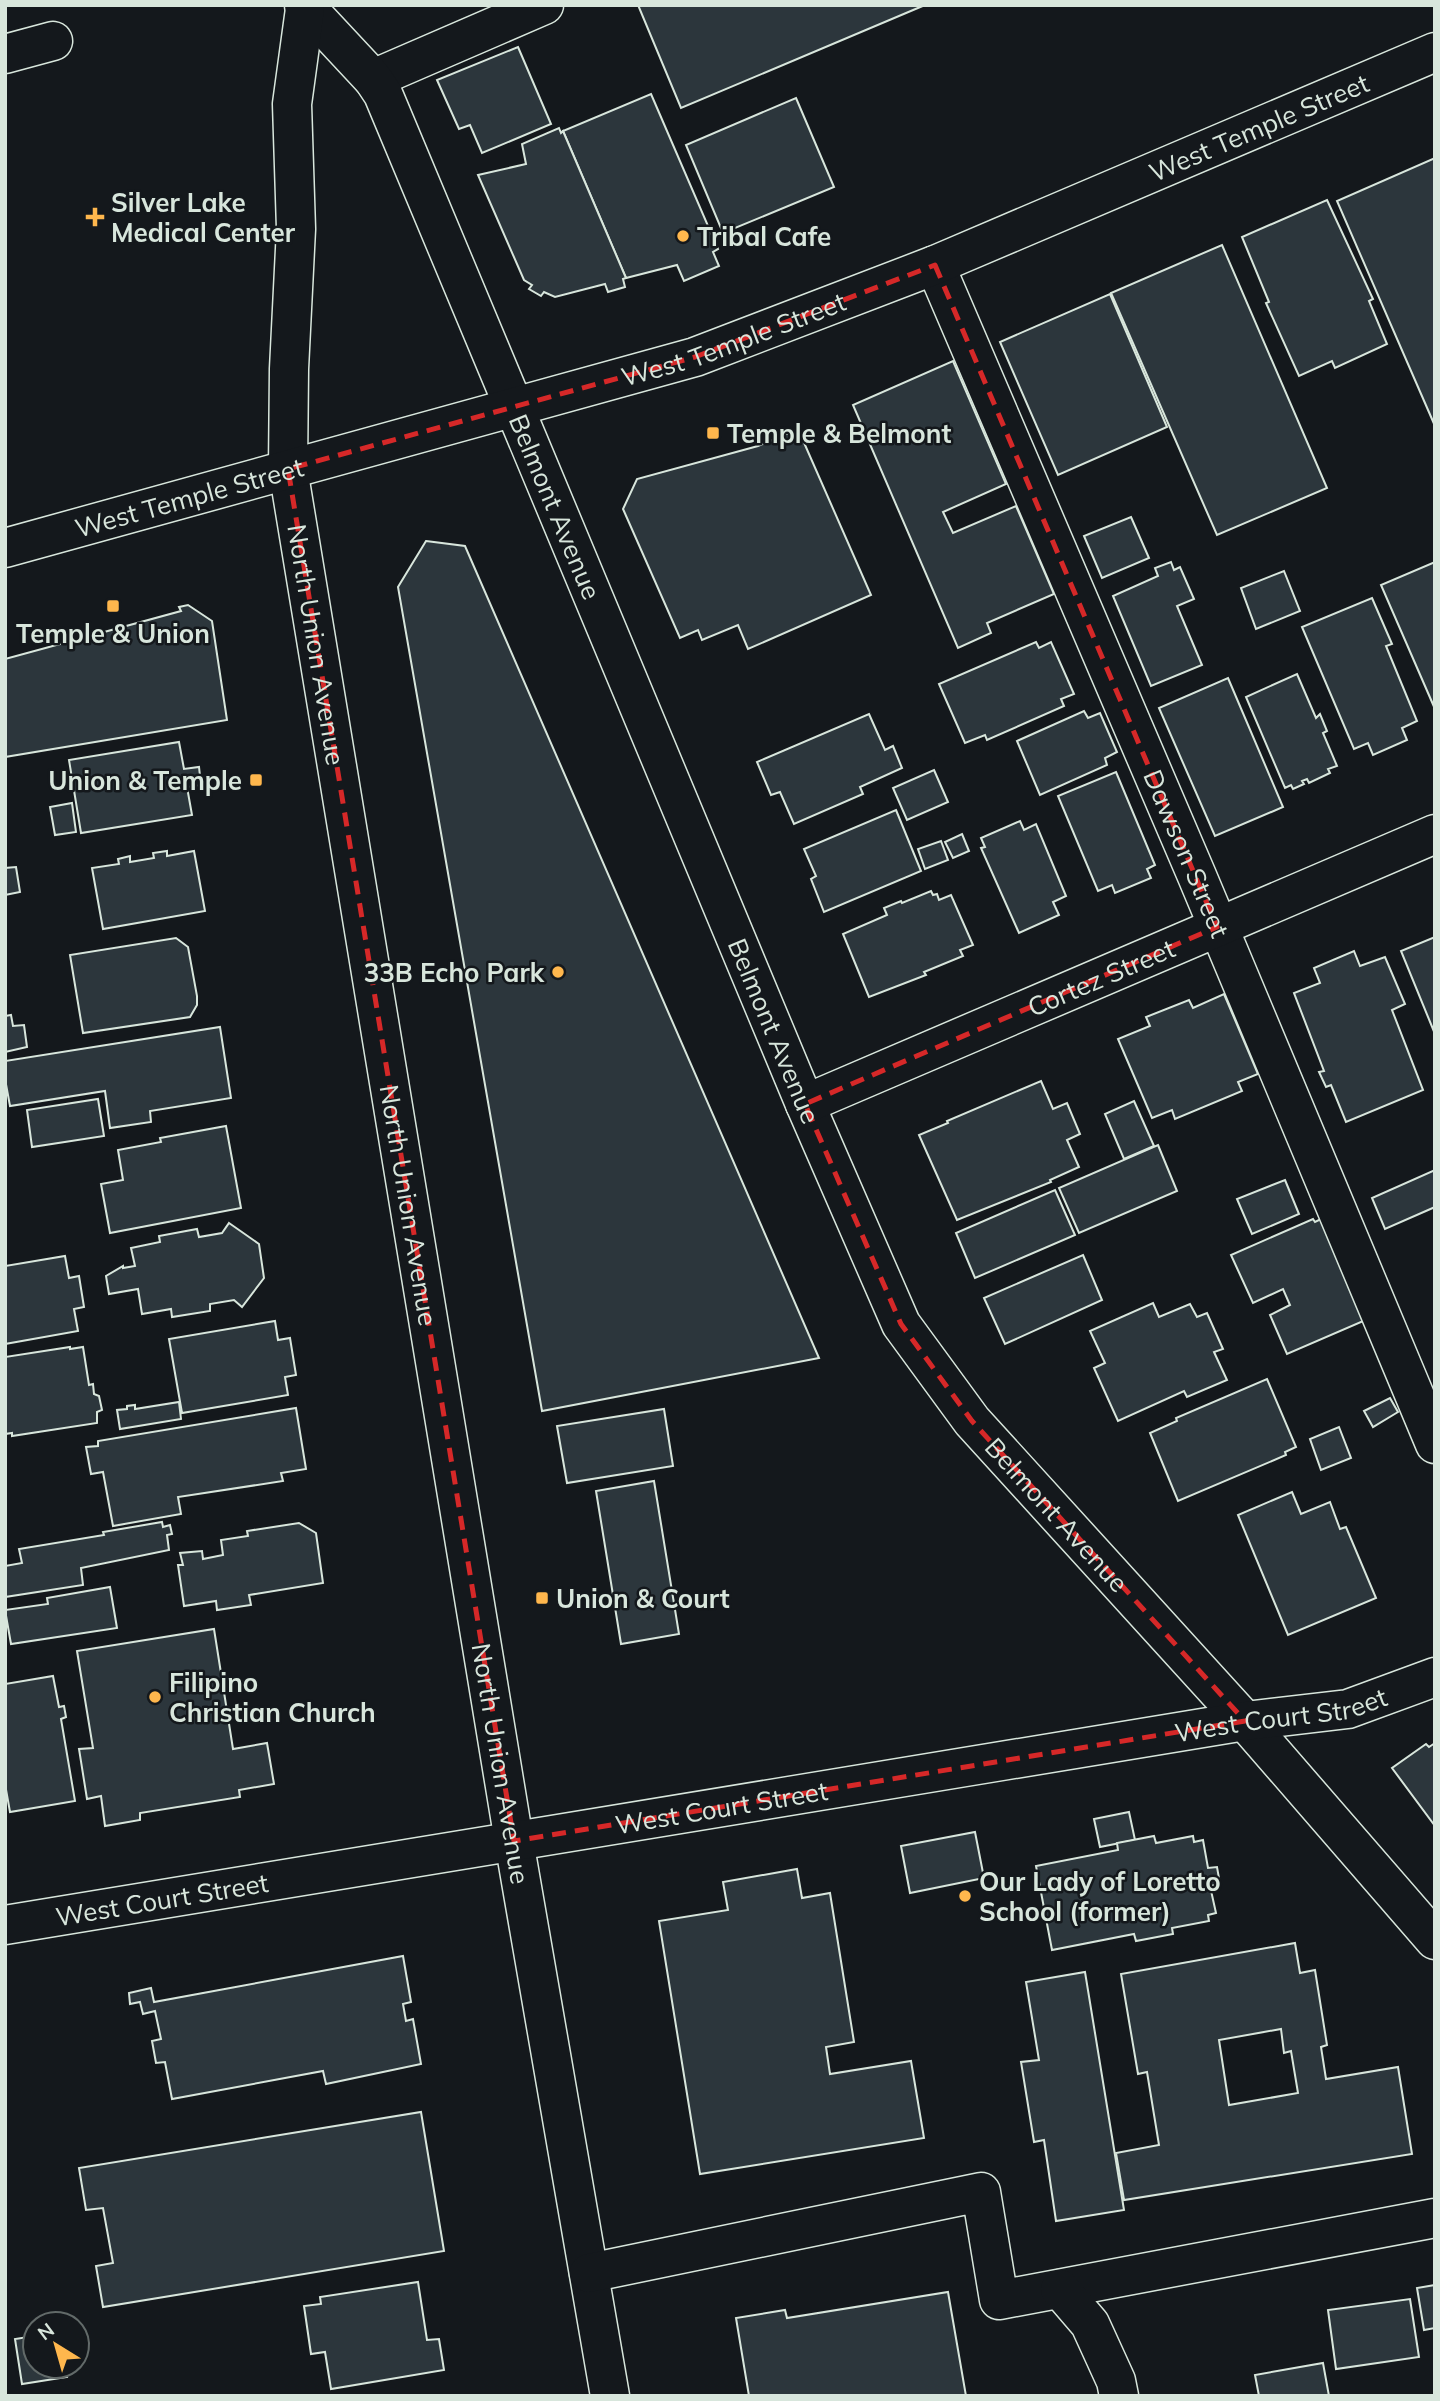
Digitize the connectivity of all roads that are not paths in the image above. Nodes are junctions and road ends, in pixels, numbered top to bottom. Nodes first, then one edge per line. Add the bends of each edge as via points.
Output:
1 (544, 5) edge
2 (304, 7) edge
3 (53, 41) dead end
4 (1435, 52) edge
5 (5, 54) edge
6 (373, 79) junction
7 (935, 265) junction
8 (514, 407) junction
9 (288, 469) junction
10 (5, 548) edge
11 (1435, 834) edge
12 (1217, 927) junction
13 (804, 1104) junction
14 (1435, 1444) edge
15 (1435, 1677) edge
16 (1245, 1721) junction
17 (514, 1841) junction
18 (5, 1925) edge
19 (1435, 1940) edge
20 (1435, 2218) edge
21 (589, 2273) junction
22 (1060, 2289) junction
23 (610, 2396) edge
24 (1119, 2396) edge

1 - 6 street
2 - 6 street, Belmont Avenue
2 - 9 street, North Union Avenue via 292,104 296,229
3 - 5 street
4 - 7 street, West Temple Street
6 - 8 street, Belmont Avenue
7 - 8 street, West Temple Street via 695,357
7 - 12 street, Dawson Street
8 - 9 street, West Temple Street
8 - 13 street, Belmont Avenue
9 - 10 street, West Temple Street
9 - 17 street, North Union Avenue
11 - 12 street, Cortez Street
12 - 13 street, Cortez Street
12 - 14 street, Dawson Street
13 - 16 street, Belmont Avenue via 901,1324 972,1421
15 - 16 street, West Court Street via 1348,1709
16 - 17 street, West Court Street
16 - 19 street, Belmont Avenue
17 - 18 street, West Court Street
17 - 21 street, North Union Avenue
20 - 22 street
21 - 22 street via 981,2192 999,2300
21 - 23 street, North Union Avenue
22 - 24 street via 1090,2324

